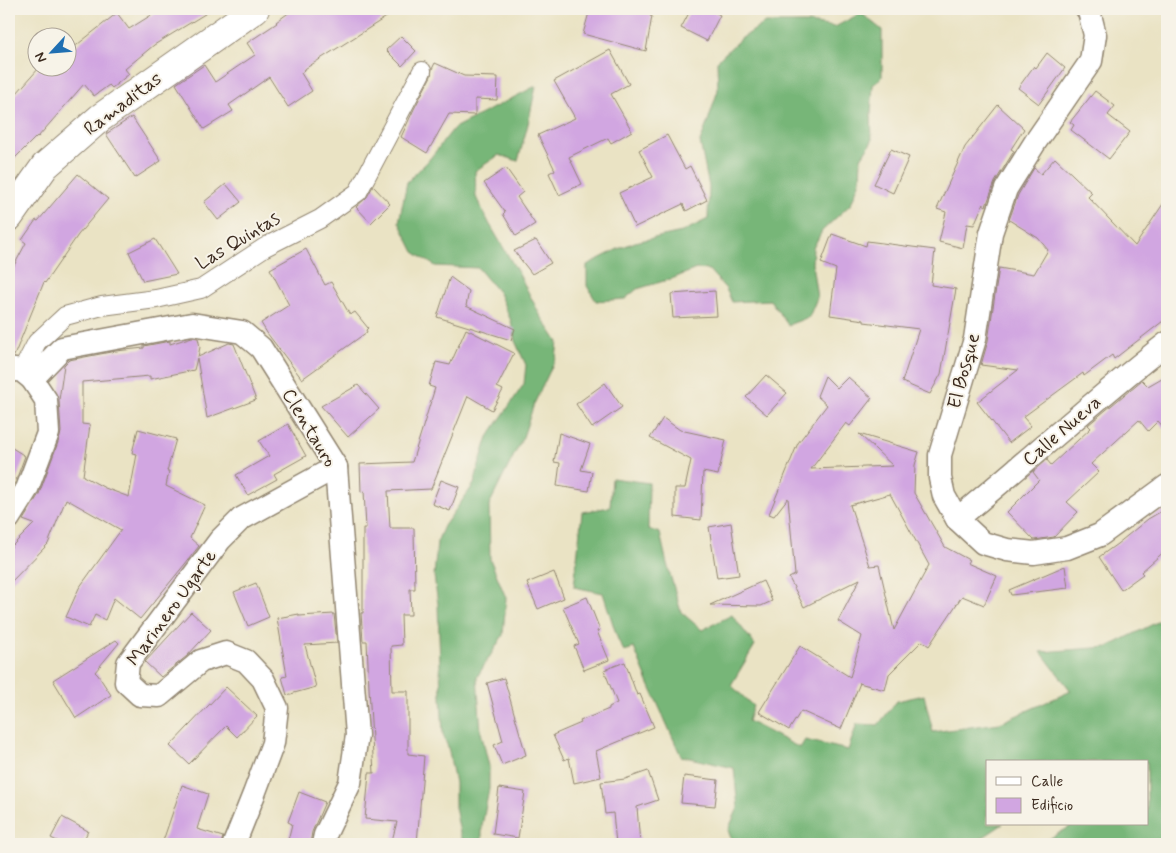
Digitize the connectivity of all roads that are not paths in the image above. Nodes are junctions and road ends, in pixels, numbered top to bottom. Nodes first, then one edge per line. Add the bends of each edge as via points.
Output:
1 (256, 9) edge
2 (1087, 9) edge
3 (422, 71) dead end
4 (9, 217) edge
5 (1167, 343) edge
6 (21, 373) edge
7 (336, 466) junction
8 (1167, 486) edge
9 (9, 518) edge
10 (957, 519) junction
11 (234, 844) edge
12 (323, 844) edge

1 - 4 street, Ramaditas via 100,118 45,166
2 - 10 street, El Bosque via 1095,35 1092,61 1006,189 992,233 975,339 940,455 944,496
3 - 6 street, Las Quintas via 358,192 320,219 265,247 201,290 102,306 65,316 37,342
5 - 10 street, Calle Nueva
6 - 7 street, Clentauro via 62,348 192,324 242,332 261,348
6 - 9 street via 46,400 48,433 27,489
7 - 11 street, Marinero Ugarte via 241,519 220,540 128,663 126,682 140,695 159,696 201,661 226,653 246,661 263,679 277,708 273,743
7 - 12 street, Clentauro via 357,735 350,783
8 - 10 street, El Bosque via 1100,535 1067,548 1034,553 1007,550 983,543

